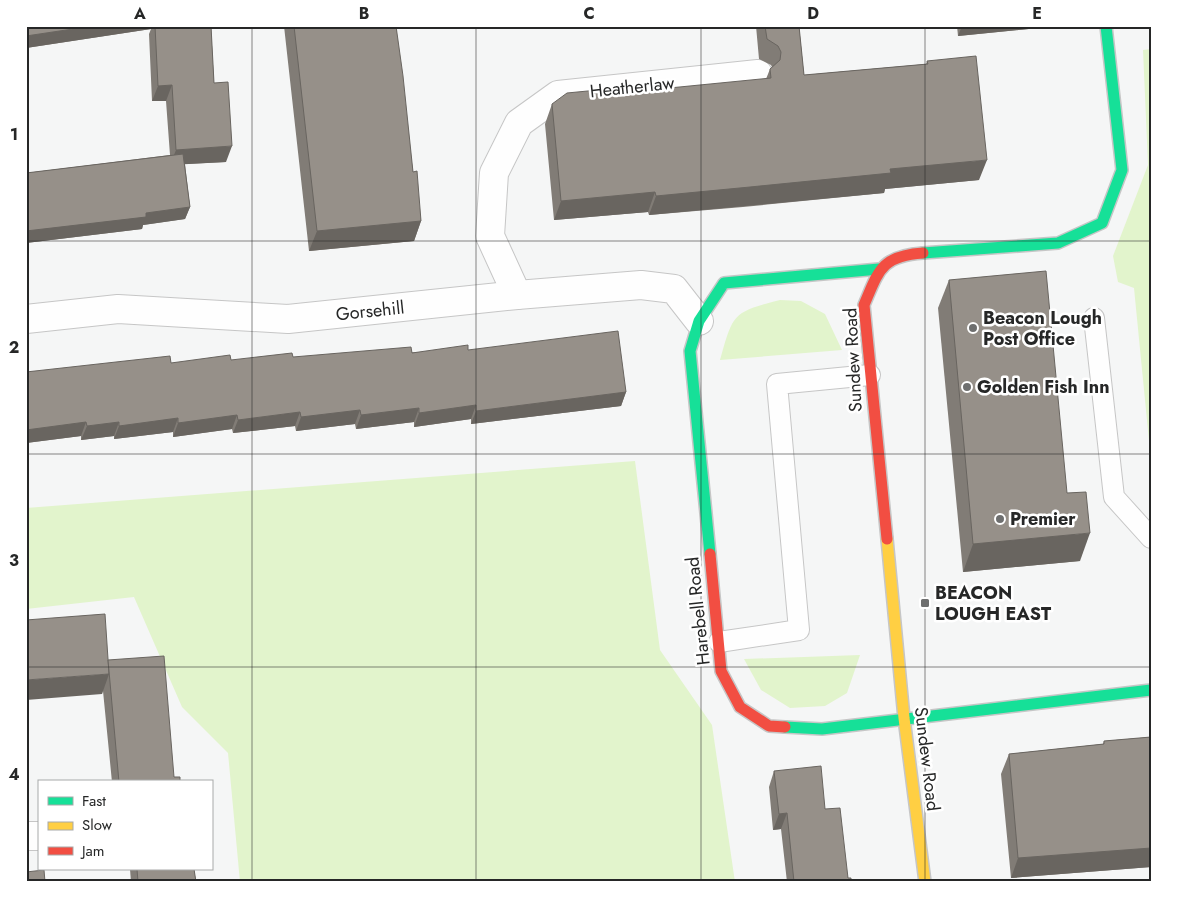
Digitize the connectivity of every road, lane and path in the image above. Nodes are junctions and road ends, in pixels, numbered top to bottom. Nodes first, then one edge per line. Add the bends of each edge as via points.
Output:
1 (1106, 26) edge
2 (758, 74) dead end
3 (879, 270) junction
4 (517, 295) junction
5 (26, 318) edge
6 (1094, 318) dead end
7 (699, 321) junction
8 (870, 375) junction
9 (1151, 538) edge
10 (719, 642) junction
11 (1151, 690) edge
12 (904, 718) junction
13 (926, 882) edge

1 - 3 street via 1122,170 1102,223 1058,243 903,254
2 - 4 street, Heatherlaw via 558,96 519,124 494,173 490,236
3 - 7 street, Harebell Road via 724,283
3 - 8 street, Sundew Road via 864,305
4 - 5 street, Gorsehill via 288,320 118,309
4 - 7 street, Gorsehill via 641,285 674,289
6 - 9 lane via 1114,496
7 - 10 street, Harebell Road via 690,351
8 - 10 lane via 777,384 799,630
8 - 12 street, Sundew Road
10 - 12 street, Harebell Road via 721,671 740,707 769,726 822,729
11 - 12 street, Harebell Road
12 - 13 street, Sundew Road

